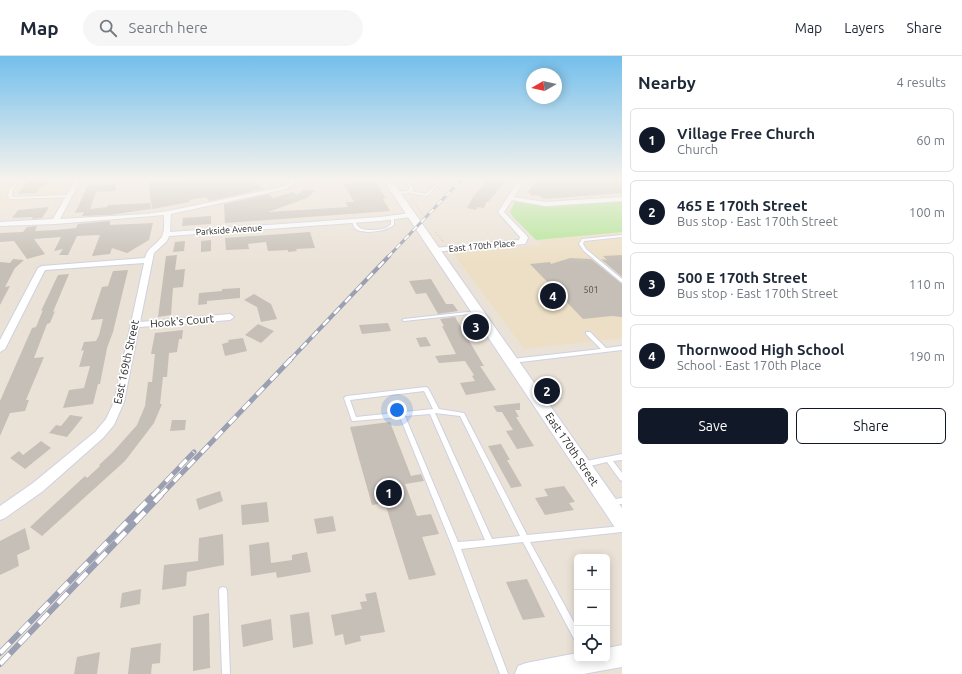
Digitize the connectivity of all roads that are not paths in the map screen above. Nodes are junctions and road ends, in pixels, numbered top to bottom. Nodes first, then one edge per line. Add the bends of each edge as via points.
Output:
1 (63, 207) edge
2 (196, 207) edge
3 (408, 207) edge
4 (504, 207) edge
5 (168, 213) junction
6 (410, 215) junction
7 (392, 218) junction
8 (354, 221) junction
9 (55, 222) junction
10 (0, 224) edge
11 (166, 234) junction
12 (622, 236) edge
13 (440, 247) junction
14 (148, 260) junction
15 (622, 281) edge
16 (477, 312) junction
17 (230, 317) dead end
18 (404, 320) dead end
19 (134, 325) junction
20 (588, 333) dead end
21 (620, 348) edge
22 (0, 349) edge
23 (605, 350) junction
24 (622, 353) edge
25 (511, 361) junction
26 (435, 411) junction
27 (402, 414) junction
28 (622, 457) edge
29 (608, 460) junction
30 (582, 465) junction
31 (622, 478) edge
32 (622, 501) edge
33 (608, 503) junction
34 (0, 514) edge
35 (622, 523) edge
36 (622, 529) edge
37 (525, 539) junction
38 (490, 543) junction
39 (456, 546) junction
40 (223, 591) dead end
41 (574, 630) edge
42 (622, 656) edge
43 (610, 658) edge
44 (584, 662) edge
45 (226, 674) edge
46 (504, 674) edge
47 (526, 674) edge

1 - 9 street
2 - 5 street
3 - 6 street, East 170th Street
4 - 13 street, East 170th Place via 501,212 523,236 522,242
5 - 9 street
5 - 11 street
6 - 7 street, Parkside Avenue
6 - 13 street, East 170th Street
7 - 8 street, Parkside Avenue
7 - 8 lane via 393,224 385,230 360,230
8 - 11 street, Parkside Avenue
9 - 10 street
11 - 14 street, East 169th Street via 153,248
12 - 15 lane via 583,240 581,244
13 - 16 street, East 170th Street
14 - 19 street, East 169th Street
14 - 22 street via 42,268
16 - 18 lane
16 - 25 street, East 170th Street
17 - 19 street, Hook's Court
19 - 34 street, East 169th Street via 119,402 110,422 99,435 38,487
20 - 23 lane
21 - 23 lane
21 - 24 lane
23 - 25 lane
25 - 30 street, East 170th Street
26 - 27 lane
26 - 27 lane via 426,389 347,398 354,419
26 - 37 lane via 462,414
26 - 38 lane
27 - 39 lane
28 - 29 lane
29 - 30 lane
29 - 31 lane
30 - 33 street, East 170th Street
32 - 33 lane
33 - 35 street, East 170th Street
36 - 37 lane
37 - 38 lane
37 - 41 lane
38 - 39 lane
39 - 46 lane
40 - 45 lane
42 - 43 street
44 - 47 street

